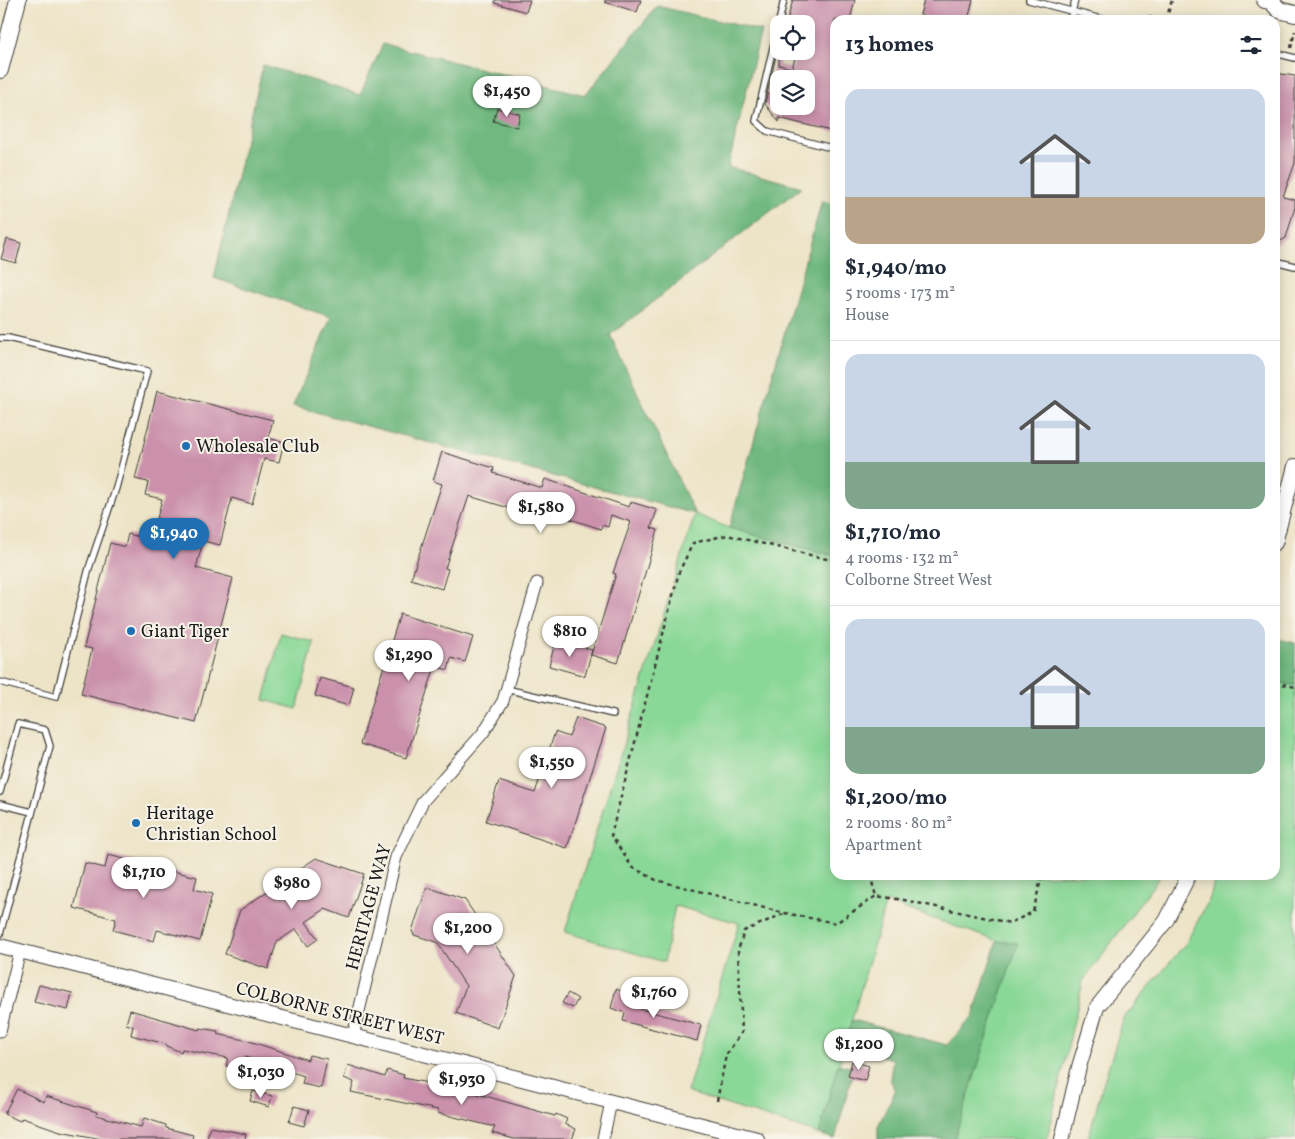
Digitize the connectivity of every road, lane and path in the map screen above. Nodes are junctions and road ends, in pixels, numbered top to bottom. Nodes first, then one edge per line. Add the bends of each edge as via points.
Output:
1 (18, 0) edge
2 (784, 0) edge
3 (1029, 0) edge
4 (1075, 0) edge
5 (1172, 0) edge
6 (1269, 0) edge
7 (1072, 12) junction
8 (1295, 14) edge
9 (1071, 15) edge
10 (1084, 15) edge
11 (1168, 15) edge
12 (1295, 32) edge
13 (1292, 57) edge
14 (1, 60) edge
15 (830, 147) edge
16 (1280, 262) edge
17 (1295, 266) edge
18 (0, 338) edge
19 (1294, 470) edge
20 (1280, 524) edge
21 (830, 560) edge
22 (537, 583) dead end
23 (0, 682) edge
24 (1280, 683) edge
25 (1295, 687) edge
26 (506, 689) junction
27 (613, 714) dead end
28 (0, 792) edge
29 (0, 804) edge
30 (32, 812) junction
31 (871, 880) edge
32 (1041, 880) edge
33 (1187, 880) edge
34 (876, 896) junction
35 (784, 913) junction
36 (0, 934) edge
37 (0, 946) edge
38 (20, 951) junction
39 (0, 1031) edge
40 (353, 1036) junction
41 (717, 1101) dead end
42 (611, 1102) junction
43 (603, 1139) edge
44 (757, 1139) edge
45 (1062, 1139) edge

1 - 14 main road
2 - 15 lane via 756,121 767,131
3 - 7 lane
4 - 7 lane
5 - 11 path
6 - 8 main road via 1279,10
7 - 9 lane
7 - 10 lane
12 - 13 path
16 - 17 lane
18 - 23 lane via 147,370 116,488 89,568 56,697
19 - 20 street
21 - 35 path via 727,535 693,543 679,572 612,835 632,867 656,880
22 - 26 street, HERITAGE WAY
24 - 25 path
26 - 27 lane
26 - 40 street, HERITAGE WAY via 503,702 483,733 423,801 396,857
28 - 30 lane via 18,724 45,730 50,746
29 - 30 lane
30 - 36 lane
31 - 34 path
32 - 34 path via 1033,912 1010,922
33 - 45 street via 1166,921 1097,1007
34 - 35 path via 836,923
35 - 41 path via 744,931 738,951 742,1032 726,1055
37 - 38 street, COLBORNE STREET WEST
38 - 39 street
38 - 40 street, COLBORNE STREET WEST
40 - 42 street, COLBORNE STREET WEST
42 - 43 street
42 - 44 street, COLBORNE STREET WEST

